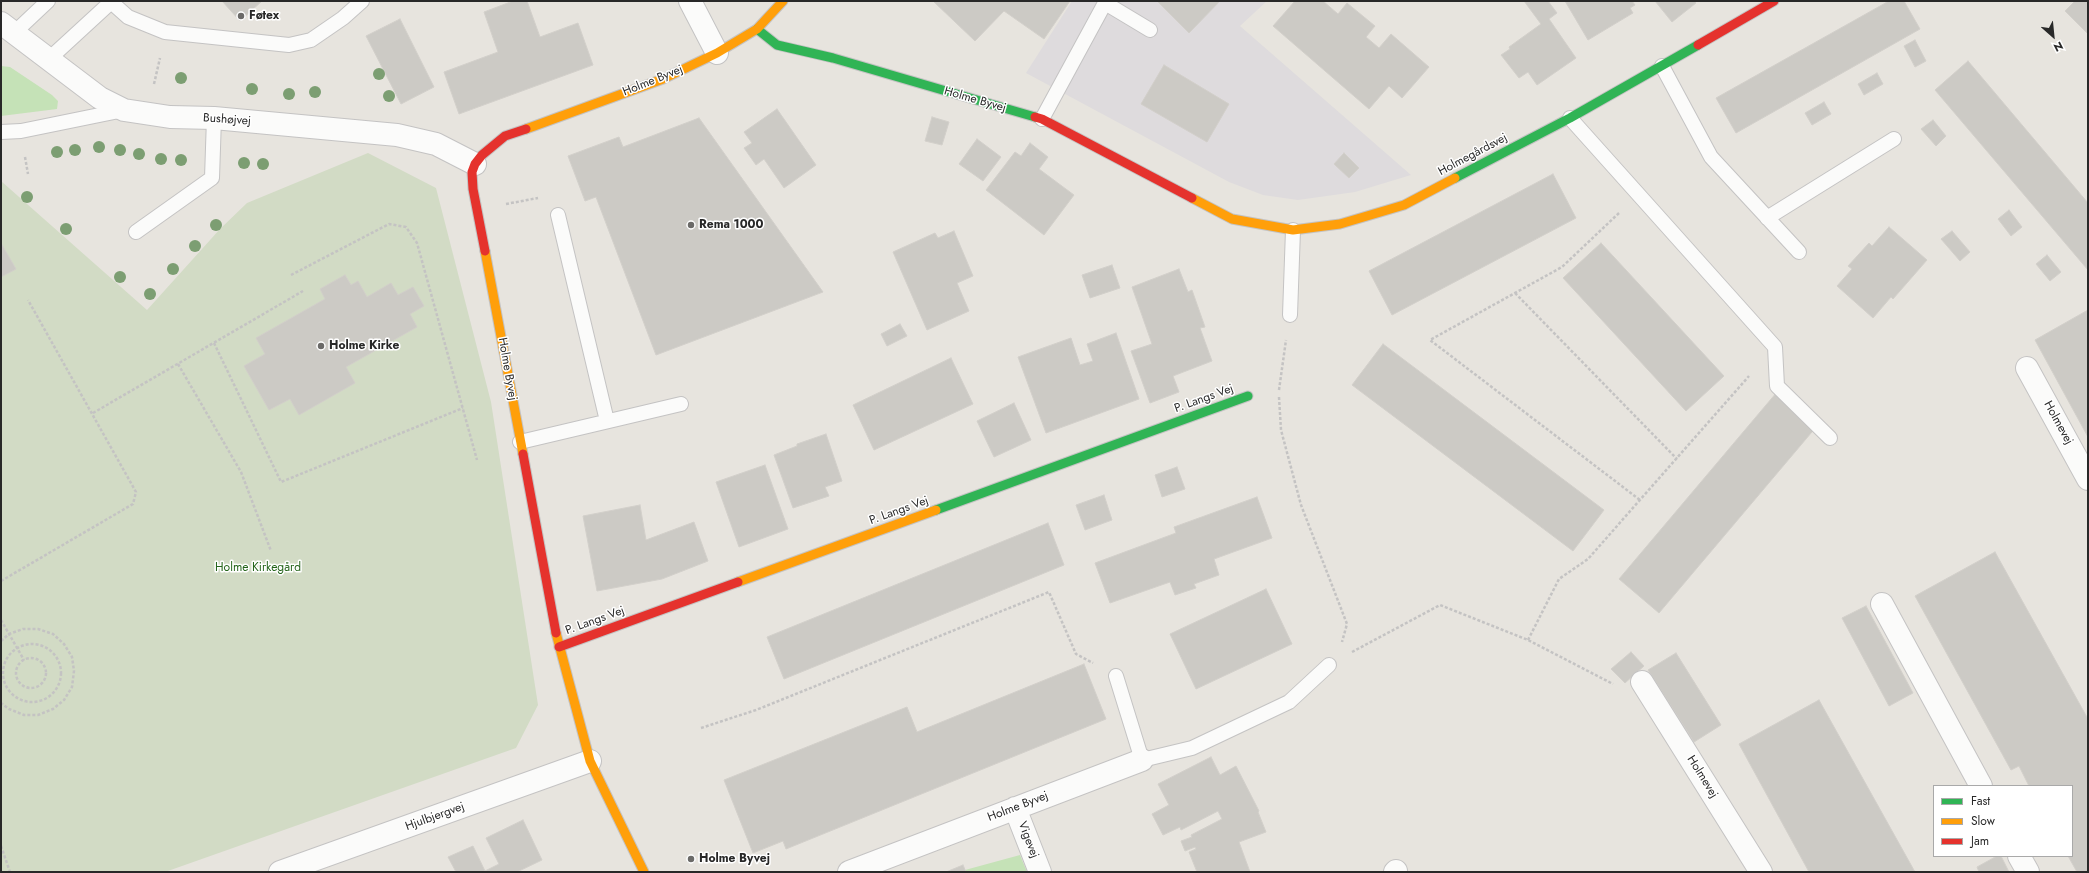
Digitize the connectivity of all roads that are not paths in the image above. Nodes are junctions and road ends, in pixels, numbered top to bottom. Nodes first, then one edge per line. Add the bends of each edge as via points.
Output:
1 (48, 1) edge
2 (111, 1) edge
3 (362, 1) edge
4 (690, 1) edge
5 (784, 1) edge
6 (1774, 1) edge
7 (8, 28) edge
8 (757, 29) junction
9 (1150, 30) dead end
10 (717, 53) junction
11 (49, 59) junction
12 (1662, 66) junction
13 (124, 110) junction
14 (214, 118) junction
15 (1570, 118) junction
16 (1042, 119) junction
17 (1, 132) edge
18 (1894, 139) dead end
19 (475, 164) junction
20 (1163, 184) joint
21 (558, 215) road end
22 (1767, 218) junction
23 (1293, 230) junction
24 (136, 232) dead end
25 (1799, 252) dead end
26 (1290, 315) road end
27 (2027, 368) dead end
28 (1248, 396) dead end
29 (681, 404) dead end
30 (606, 421) junction
31 (1830, 438) dead end
32 (520, 442) junction
33 (2088, 479) edge
34 (1882, 604) dead end
35 (558, 647) junction
36 (1328, 665) road end
37 (1116, 676) road end
38 (1642, 682) road end
39 (1142, 760) junction
40 (590, 761) junction
41 (1980, 785) edge
42 (1015, 808) junction
43 (2020, 857) edge
44 (280, 872) edge
45 (644, 872) edge
46 (849, 872) edge
47 (1040, 872) edge
48 (1762, 872) edge
49 (2028, 872) edge

1 - 7 lane
2 - 3 lane via 128,17 165,32 289,45 311,40
2 - 11 lane
4 - 10 street
5 - 8 street, Holme Byvej
6 - 12 street, Holmegårdsvej
7 - 11 street, Bushøjvej
8 - 10 street, Holme Byvej
8 - 16 street, Holme Byvej via 777,45 833,58
9 - 16 lane via 1105,3
10 - 19 street, Holme Byvej via 663,79 505,136 492,145
11 - 13 street, Bushøjvej via 100,98
12 - 15 street, Holmegårdsvej
12 - 22 lane via 1711,157
13 - 14 street, Bushøjvej
13 - 17 lane via 21,131
14 - 19 street, Bushøjvej via 420,139 436,144
14 - 24 lane via 212,178
15 - 23 street, Holmegårdsvej via 1404,205 1340,224
15 - 31 lane via 1775,348 1777,386
16 - 20 street, Holme Byvej
18 - 22 lane
19 - 32 street, Holme Byvej via 472,180
20 - 23 street, Holmegårdsvej via 1232,219
21 - 30 lane
22 - 25 lane
23 - 26 lane
27 - 33 street, Holmevej
28 - 35 street, P. Langs Vej
29 - 30 lane
30 - 32 lane
32 - 35 street, Holme Byvej
34 - 41 street
35 - 40 street, Holme Byvej
36 - 39 lane via 1289,702 1192,748
37 - 39 lane
38 - 48 street, Holmevej
39 - 42 street, Holme Byvej
40 - 44 street, Hjulbjergvej
40 - 45 street, Holme Byvej
42 - 46 street, Holme Byvej
42 - 47 street, Vigevej
43 - 49 street

